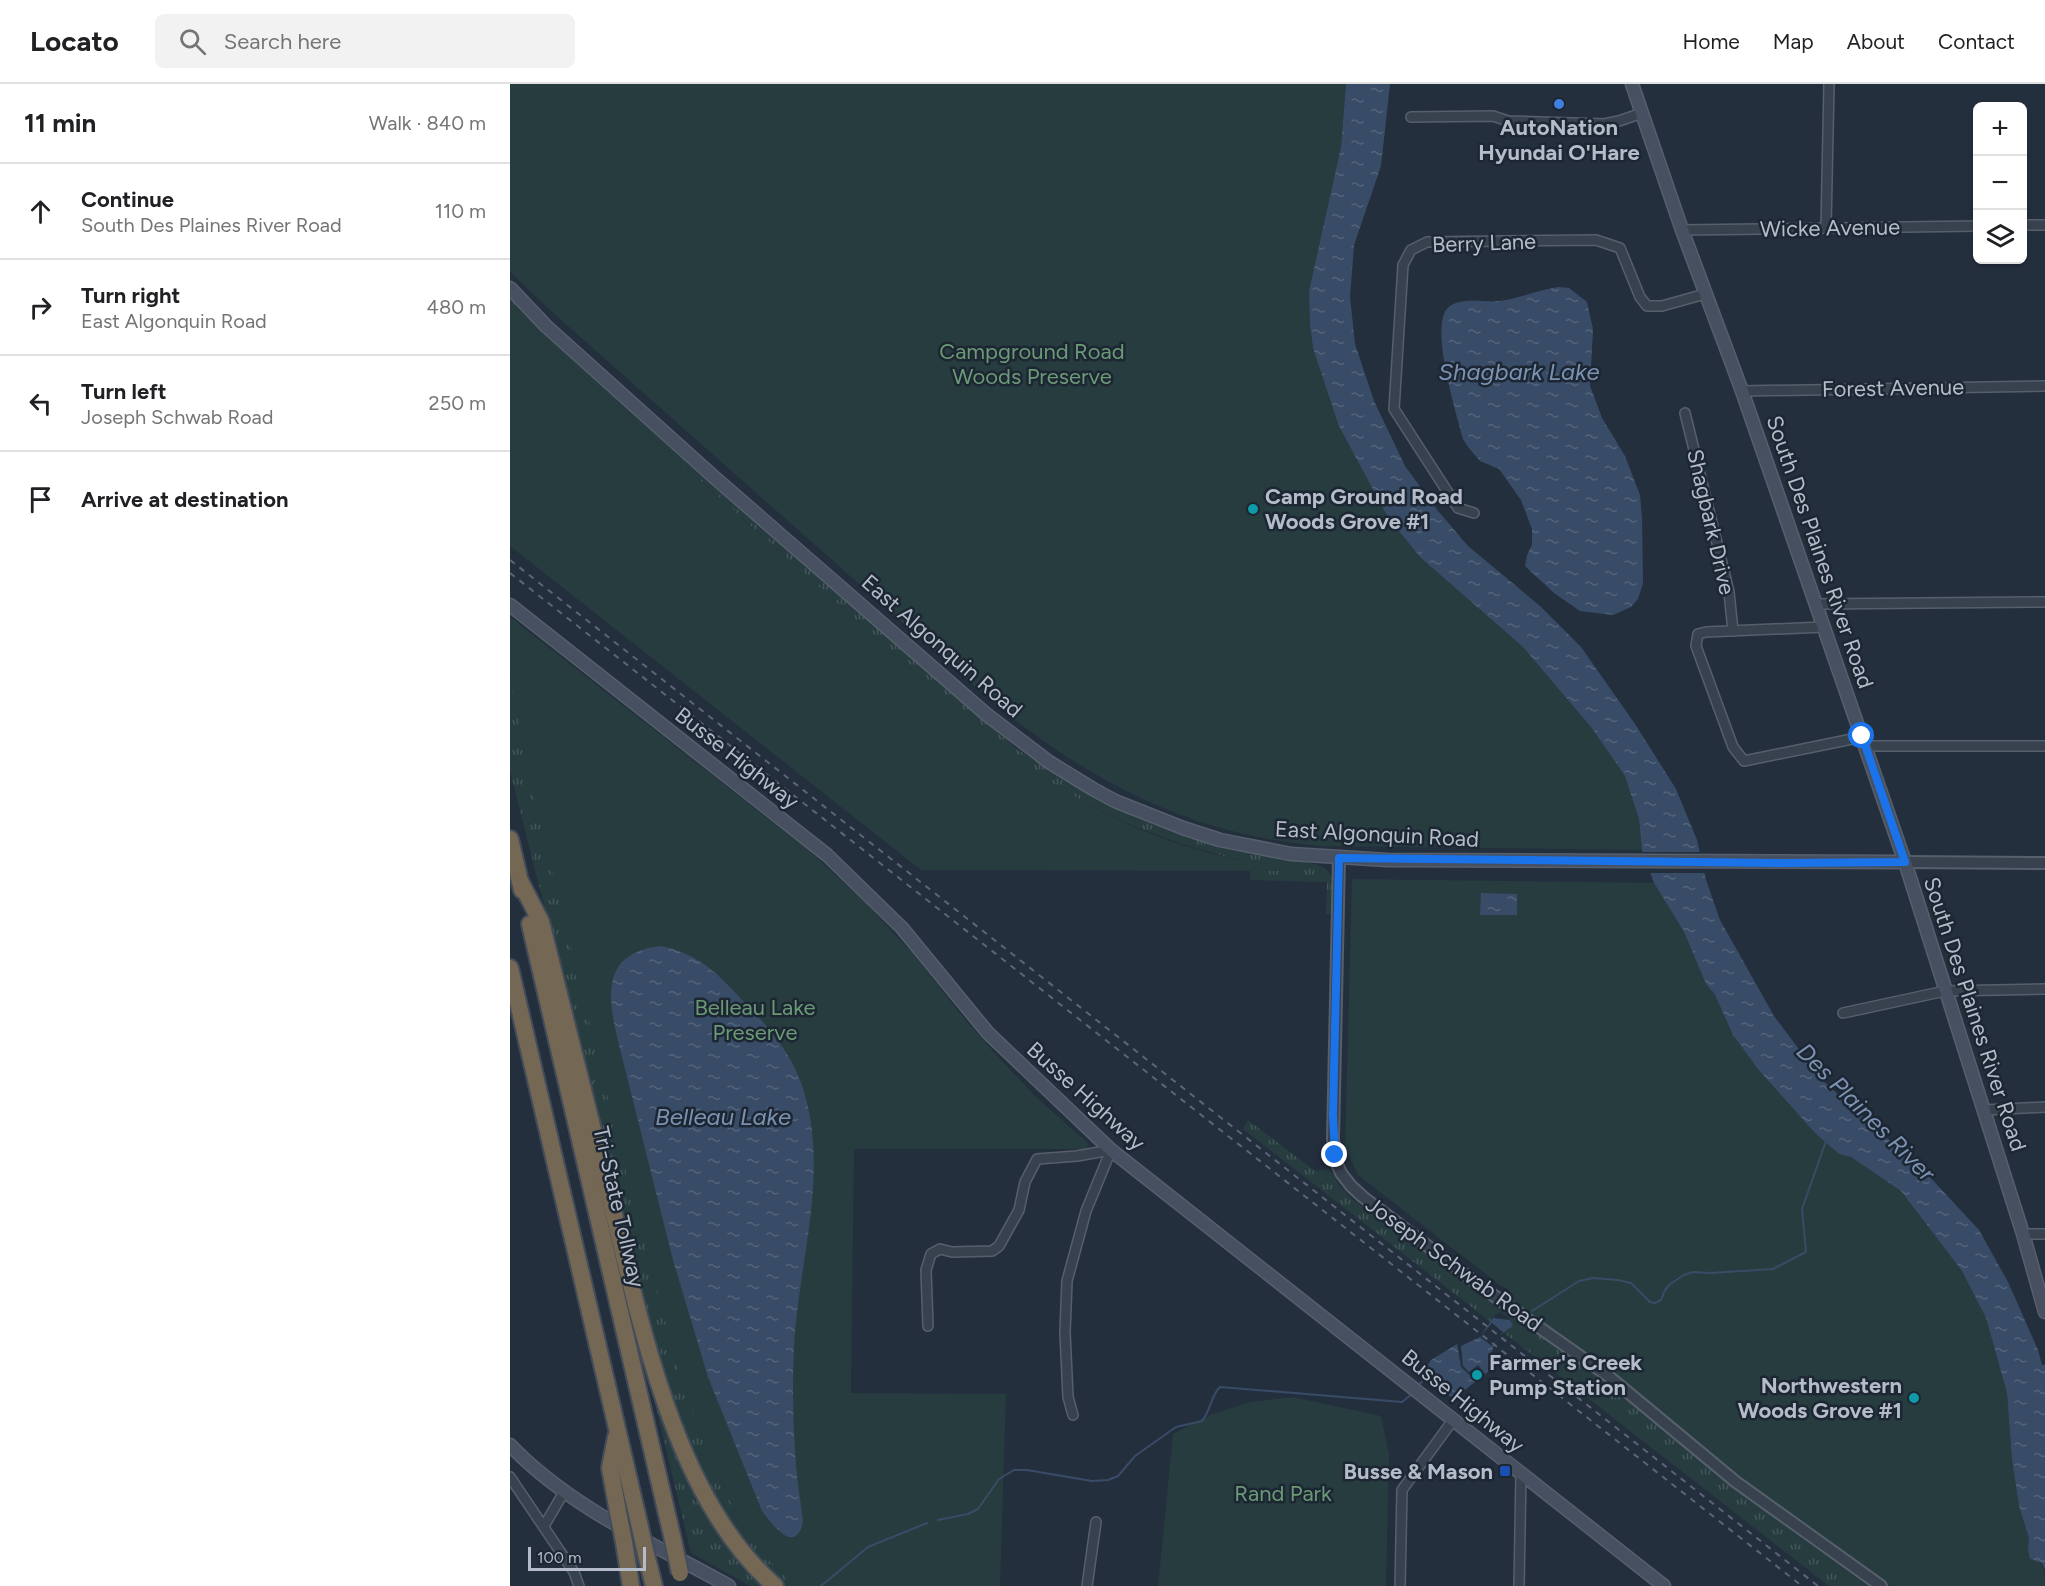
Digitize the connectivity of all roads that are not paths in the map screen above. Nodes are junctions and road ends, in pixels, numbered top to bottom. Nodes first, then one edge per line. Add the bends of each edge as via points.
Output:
1 (1632, 84) edge
2 (1829, 84) edge
3 (1642, 112) junction
4 (1411, 117) dead end
5 (1973, 225) edge
6 (2027, 225) edge
7 (2045, 225) edge
8 (1826, 227) junction
9 (1682, 230) junction
10 (510, 288) edge
11 (1705, 294) junction
12 (2045, 386) edge
13 (1742, 391) junction
14 (1685, 413) dead end
15 (1474, 513) dead end
16 (2045, 602) edge
17 (1816, 604) junction
18 (510, 605) edge
19 (1824, 627) junction
20 (1733, 631) junction
21 (1863, 741) junction
22 (2045, 746) edge
23 (510, 838) edge
24 (1339, 858) junction
25 (1905, 862) junction
26 (2045, 863) edge
27 (520, 881) junction
28 (510, 968) edge
29 (2045, 989) edge
30 (1945, 991) junction
31 (1843, 1013) dead end
32 (2045, 1107) edge
33 (1984, 1110) junction
34 (1111, 1150) junction
35 (2023, 1234) junction
36 (2045, 1234) edge
37 (2045, 1312) edge
38 (928, 1326) dead end
39 (1073, 1415) dead end
40 (1453, 1420) junction
41 (618, 1430) junction
42 (510, 1444) edge
43 (1521, 1474) junction
44 (510, 1477) edge
45 (564, 1492) junction
46 (1096, 1522) dead end
47 (544, 1526) junction
48 (682, 1579) edge
49 (579, 1586) edge
50 (631, 1586) edge
51 (654, 1586) edge
52 (729, 1586) edge
53 (775, 1586) edge
54 (1087, 1586) edge
55 (1400, 1586) edge
56 (1519, 1586) edge
57 (1664, 1586) edge
58 (1881, 1586) edge

1 - 3 main road, South Des Plaines River Road
2 - 8 street
3 - 4 street via 1604,124 1508,121 1493,116
3 - 9 main road, South Des Plaines River Road
5 - 8 street, Wicke Avenue
6 - 7 street
8 - 9 street, Wicke Avenue
9 - 11 main road, South Des Plaines River Road
10 - 24 main road, East Algonquin Road via 546,326 714,477 986,714 1049,762 1115,801 1183,828 1264,850
11 - 13 main road, South Des Plaines River Road
11 - 15 street, Berry Lane via 1662,306 1647,306 1620,248 1596,240 1427,242 1411,250 1403,265 1394,409 1458,508
12 - 13 street, Forest Avenue
13 - 17 main road, South Des Plaines River Road
14 - 20 street, Shagbark Drive via 1729,592
16 - 17 street
17 - 19 main road, South Des Plaines River Road
18 - 34 main road, Busse Highway via 827,855 902,928 988,1033
19 - 20 street
19 - 21 main road, South Des Plaines River Road
20 - 21 street via 1698,634 1696,641 1733,747 1744,761
21 - 22 street
21 - 25 main road, South Des Plaines River Road
23 - 27 highway, Tri-State Tollway
24 - 25 main road, East Algonquin Road
24 - 58 street, Joseph Schwab Road via 1333,1139 1344,1178 1362,1197 1483,1288 1607,1375 1736,1482
25 - 26 street, East Algonquin Road
25 - 30 main road, South Des Plaines River Road
27 - 48 highway, Tri-State Tollway, bridge
27 - 53 highway via 541,922 636,1304 669,1417 729,1535
28 - 41 highway
29 - 30 street
30 - 31 street
30 - 33 main road, South Des Plaines River Road
32 - 33 street
33 - 35 main road, South Des Plaines River Road
34 - 38 street via 1037,1159 1025,1182 1019,1210 999,1246 992,1251 940,1250 931,1254 926,1270
34 - 39 street via 1086,1211 1067,1281 1065,1343
34 - 40 main road, Busse Highway
35 - 36 street
35 - 37 main road, South Des Plaines River Road
40 - 43 main road, Busse Highway
40 - 55 street via 1402,1490
41 - 50 highway, bridge via 610,1468
41 - 51 highway, bridge
42 - 45 main road
43 - 56 street
43 - 57 main road, Busse Highway
44 - 47 street
45 - 47 street
45 - 52 main road
46 - 54 street
47 - 49 street

